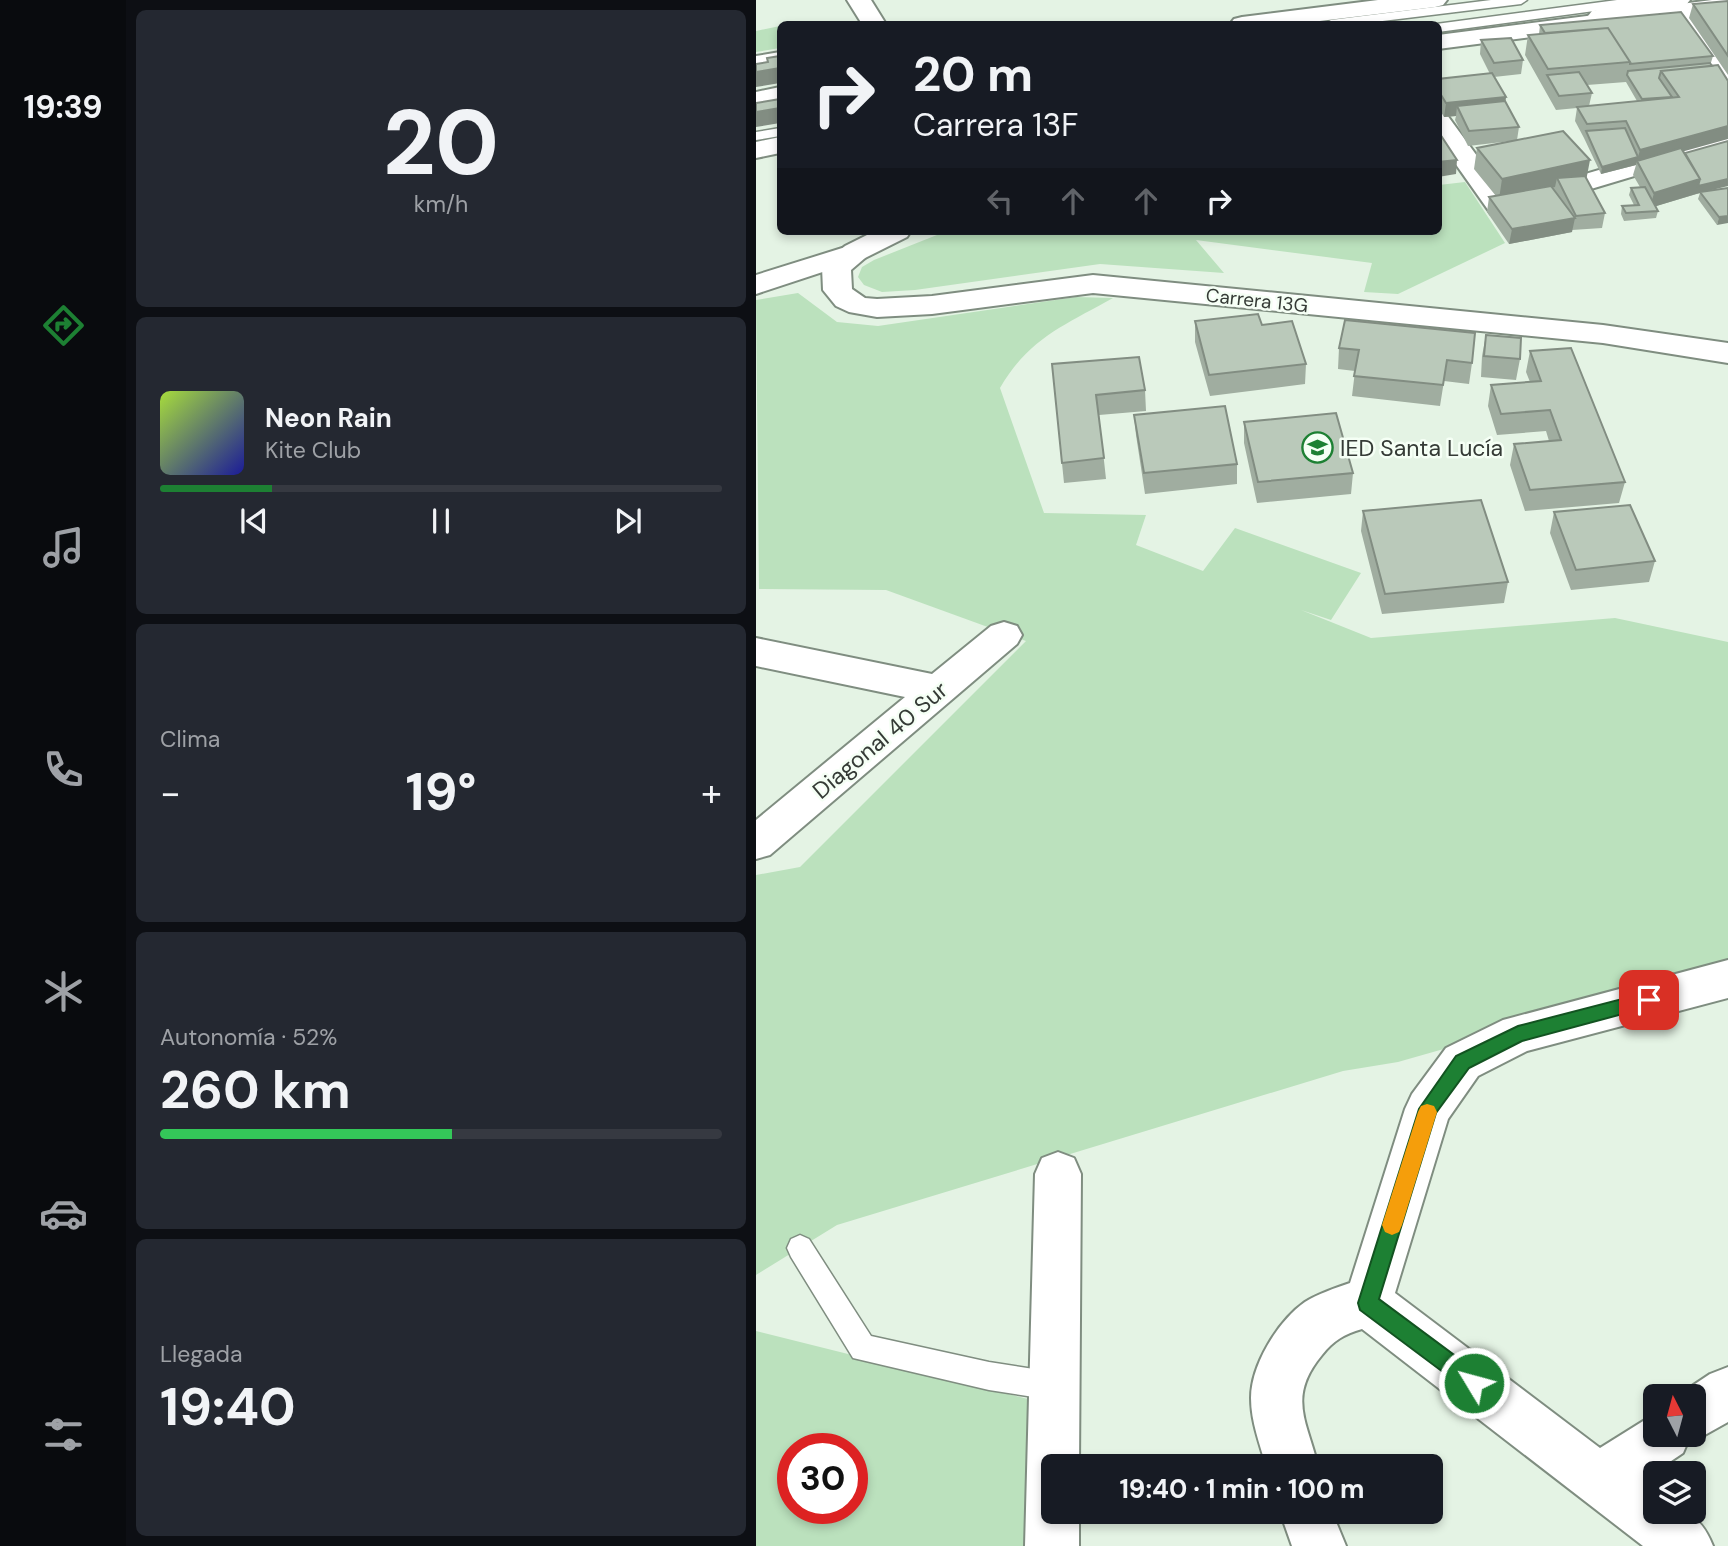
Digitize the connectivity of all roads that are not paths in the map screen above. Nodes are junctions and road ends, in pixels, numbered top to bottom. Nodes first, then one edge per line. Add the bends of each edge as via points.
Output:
1 (859, 0) edge
2 (1435, 0) edge
3 (1521, 0) edge
4 (1646, 0) edge
5 (1728, 5) edge
6 (1680, 6) edge
7 (872, 21) edge
8 (1266, 21) edge
9 (1355, 21) edge
10 (1442, 27) edge
11 (1442, 40) edge
12 (777, 60) edge
13 (756, 63) edge
14 (1728, 82) edge
15 (777, 96) edge
16 (756, 100) edge
17 (777, 108) edge
18 (756, 111) edge
19 (1442, 123) edge
20 (777, 132) edge
21 (756, 136) edge
22 (1728, 140) edge
23 (777, 146) edge
24 (756, 150) edge
25 (1582, 159) edge
26 (1600, 178) junction
27 (1624, 203) edge
28 (889, 235) edge
29 (855, 252) junction
30 (756, 285) edge
31 (1728, 353) edge
32 (1004, 635) dead end
33 (756, 652) edge
34 (940, 690) junction
35 (756, 844) edge
36 (1728, 979) edge
37 (1058, 1174) dead end
38 (800, 1248) dead end
39 (1368, 1303) junction
40 (1053, 1385) junction
41 (1728, 1392) edge
42 (1706, 1407) edge
43 (1647, 1447) edge
44 (1289, 1454) edge
45 (1601, 1478) junction
46 (1311, 1524) edge
47 (1052, 1546) edge
48 (1319, 1546) edge
49 (1686, 1546) edge

1 - 7 street
2 - 8 street
3 - 9 lane
4 - 10 lane
5 - 6 street
6 - 11 street
6 - 14 street
12 - 13 street
15 - 16 street
17 - 18 lane
19 - 26 street via 1475,152 1501,208
20 - 21 lane
22 - 26 street
23 - 24 street
25 - 26 street
26 - 27 street
28 - 29 street
29 - 30 street
29 - 31 street, Carrera 13G via 836,267 838,290 859,306 932,305 1093,284 1603,334
32 - 34 street, Diagonal 40 Sur
33 - 34 street
34 - 35 street, Diagonal 40 Sur
36 - 39 street via 1518,1034 1462,1062 1428,1109
37 - 40 street
38 - 40 lane via 863,1348
39 - 44 street via 1320,1321 1284,1364 1276,1391
39 - 45 street
40 - 47 street
41 - 42 street
43 - 45 street
45 - 49 street
46 - 48 street

